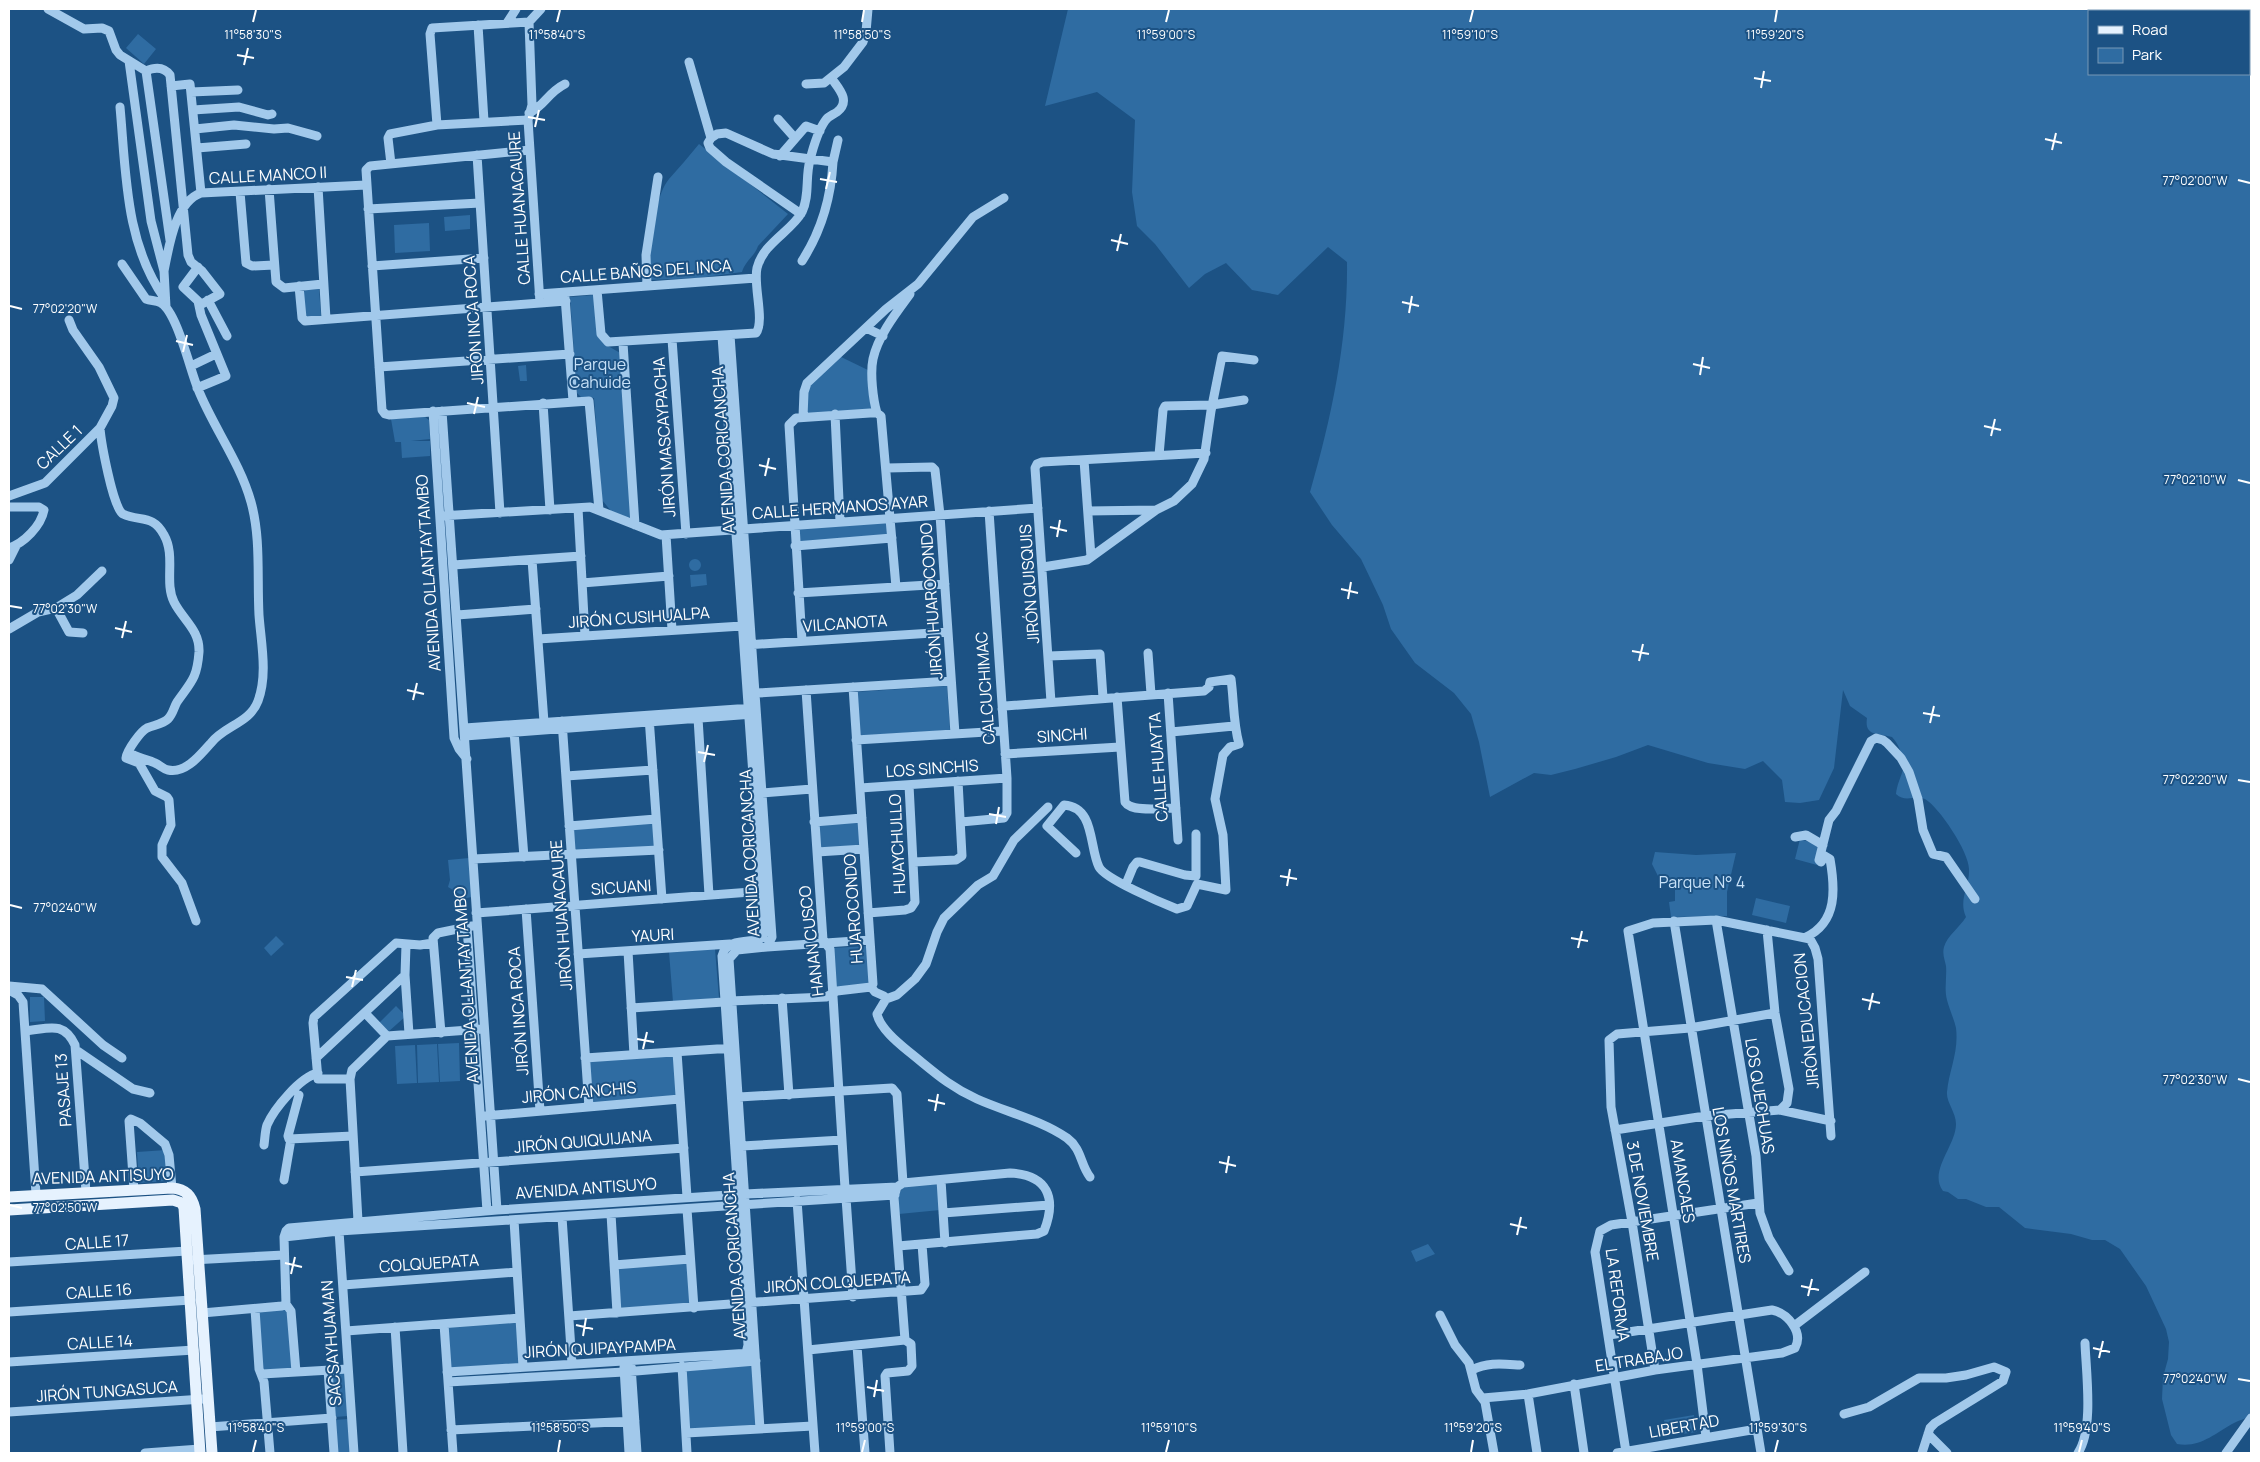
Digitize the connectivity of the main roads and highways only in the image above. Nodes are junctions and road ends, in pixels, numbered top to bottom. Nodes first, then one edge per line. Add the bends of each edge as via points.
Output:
1 (9, 1197) edge
2 (9, 1210) edge
3 (191, 1257) junction
4 (203, 1399) junction
5 (200, 1451) edge
6 (212, 1453) edge

1 - 3 main road, AVENIDA ANTISUYO via 184,1190 193,1202
2 - 3 main road, AVENIDA ANTISUYO via 179,1201 184,1208
3 - 4 main road via 194,1350
3 - 4 main road via 202,1313
4 - 5 main road
4 - 6 main road

